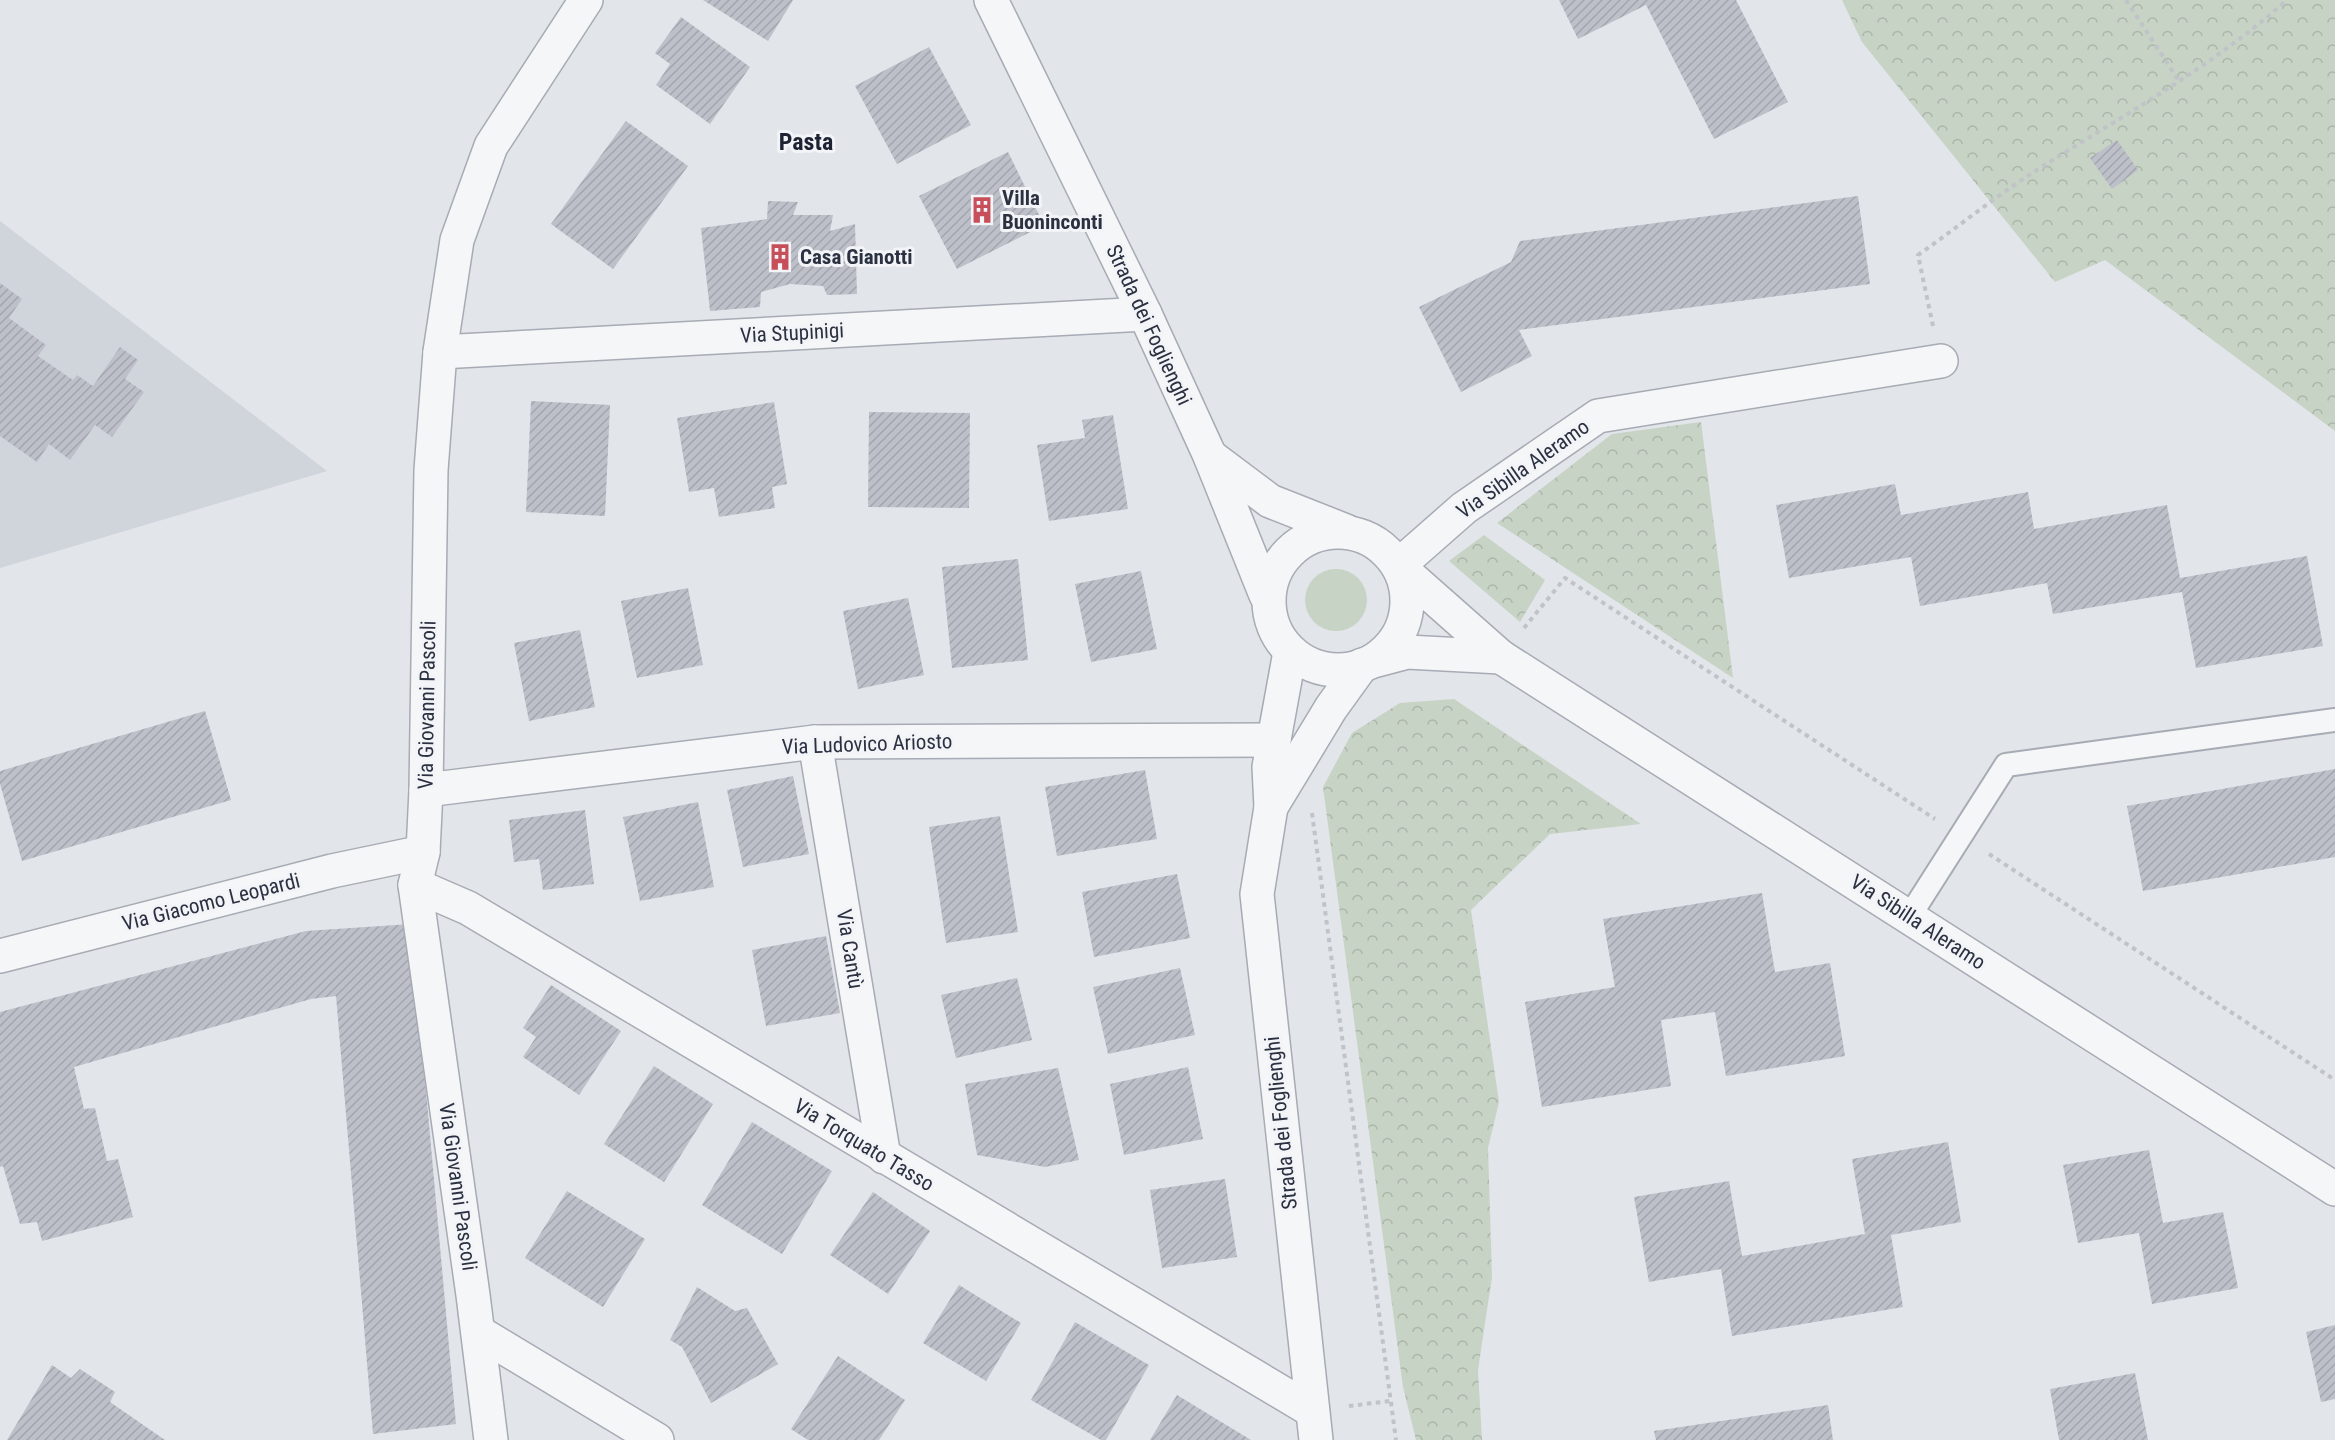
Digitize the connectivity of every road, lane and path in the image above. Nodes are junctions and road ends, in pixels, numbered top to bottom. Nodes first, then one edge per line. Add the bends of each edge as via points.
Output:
1 (586, 0) edge
2 (992, 0) edge
3 (2126, 0) edge
4 (2287, 0) edge
5 (2179, 81) junction
6 (1145, 314) junction
7 (440, 352) junction
8 (1941, 361) joint
9 (1210, 456) junction
10 (1351, 533) junction
11 (1398, 566) junction
12 (1266, 594) junction
13 (1290, 652) junction
14 (1501, 657) junction
15 (1368, 663) junction
16 (2335, 720) edge
17 (1274, 740) junction
18 (815, 741) junction
19 (426, 790) junction
20 (1313, 802) dead end
21 (1271, 807) junction
22 (1961, 836) junction
23 (423, 852) junction
24 (415, 885) junction
25 (1909, 917) junction
26 (0, 956) edge
27 (2335, 1080) edge
28 (884, 1157) junction
29 (2335, 1189) edge
30 (478, 1332) junction
31 (1314, 1425) edge
32 (647, 1437) edge
33 (491, 1440) edge
34 (1396, 1440) edge

1 - 7 street, Via Giovanni Pascoli via 491,146 457,240
2 - 6 street, Strada dei Foglienghi
3 - 5 path
4 - 5 path
5 - 8 path via 2034,172 1918,255
6 - 7 street, Via Stupinigi
6 - 9 street, Strada dei Foglienghi
7 - 19 street, Via Giovanni Pascoli via 431,470
8 - 11 street, Via Sibilla Aleramo via 1598,416 1464,508
9 - 10 street, Strada dei Foglienghi via 1270,501
9 - 12 street, Strada dei Foglienghi
10 - 11 street, Strada dei Foglienghi via 1374,541
10 - 12 street, Strada dei Foglienghi via 1316,535 1292,549 1277,567
11 - 14 street, Via Sibilla Aleramo
11 - 15 street, Strada dei Foglienghi via 1406,585 1408,608 1404,622 1396,639
12 - 13 street, Strada dei Foglienghi via 1274,629
13 - 15 street, Strada dei Foglienghi via 1314,667 1331,671 1350,670
13 - 17 street, Strada dei Foglienghi
14 - 15 street, Via Sibilla Aleramo via 1407,652
14 - 22 path via 1565,578
14 - 25 street, Via Sibilla Aleramo
15 - 21 street, Strada dei Foglienghi via 1331,708
16 - 22 lane via 2006,765
17 - 18 street, Via Ludovico Ariosto
17 - 21 street, Strada dei Foglienghi via 1269,766
18 - 19 street, Via Ludovico Ariosto
18 - 28 street, Via Cantù
19 - 23 street, Via Giovanni Pascoli
20 - 34 path via 1311,813
21 - 31 street, Strada dei Foglienghi via 1257,894
22 - 25 lane
22 - 27 path
23 - 24 street, Via Giovanni Pascoli
23 - 26 street, Via Giacomo Leopardi via 332,871
24 - 28 street, Via Torquato Tasso via 468,908
24 - 30 street, Via Giovanni Pascoli
25 - 29 street, Via Sibilla Aleramo
28 - 31 street, Via Torquato Tasso
30 - 32 street
30 - 33 street, Via Giovanni Pascoli

